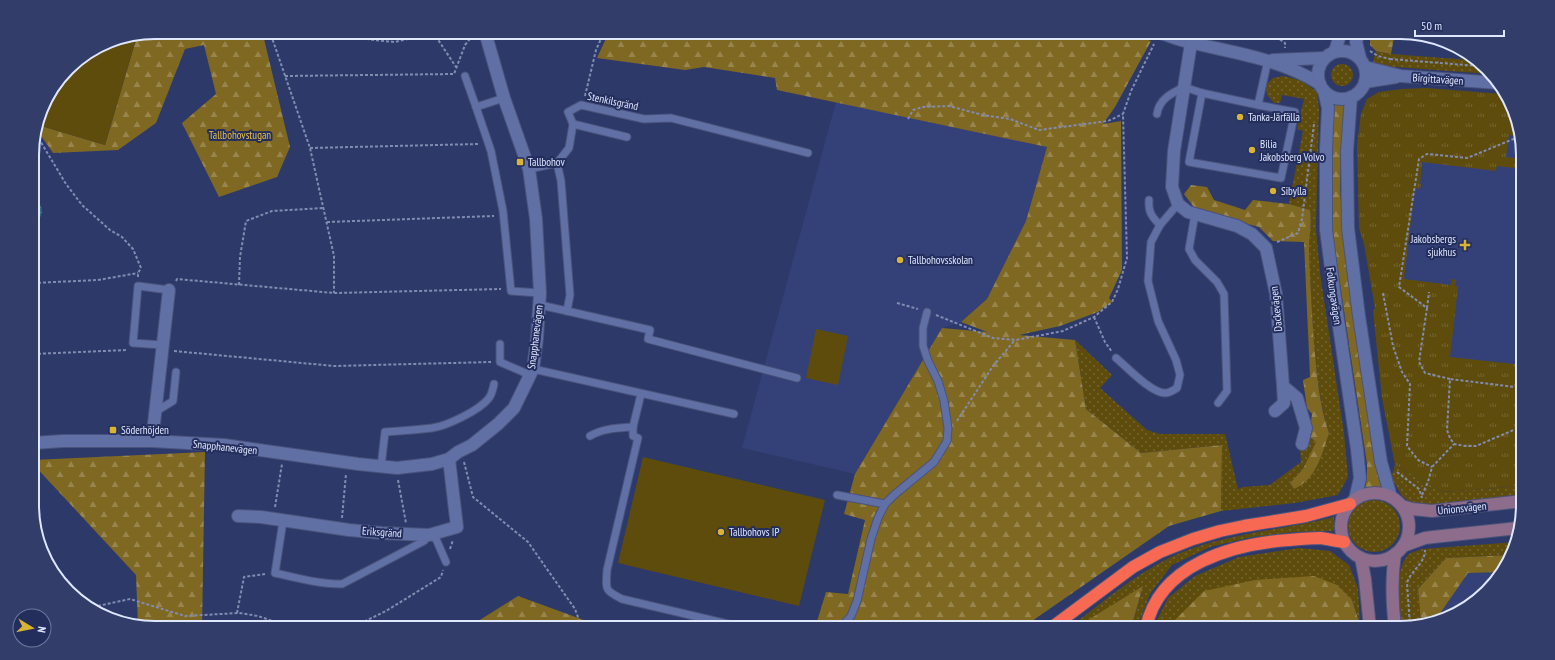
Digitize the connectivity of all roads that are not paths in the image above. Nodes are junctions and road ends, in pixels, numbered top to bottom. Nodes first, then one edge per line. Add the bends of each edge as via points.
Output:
1 (487, 39) edge
2 (1179, 39) edge
3 (1339, 39) edge
4 (1357, 39) edge
5 (1191, 43) junction
6 (1336, 51) junction
7 (1324, 58) junction
8 (1365, 58) junction
9 (1268, 60) junction
10 (465, 76) road end
11 (1401, 76) junction
12 (1366, 82) junction
13 (1490, 82) edge
14 (1322, 87) junction
15 (1184, 88) junction
16 (1202, 93) junction
17 (1351, 97) junction
18 (504, 98) junction
19 (1258, 105) junction
20 (476, 108) junction
21 (1157, 114) dead end
22 (573, 124) junction
23 (627, 137) dead end
24 (808, 153) dead end
25 (557, 163) junction
26 (529, 169) junction
27 (1149, 200) dead end
28 (1178, 204) junction
29 (1194, 214) junction
30 (1160, 225) junction
31 (169, 290) joint
32 (540, 299) junction
33 (567, 311) junction
34 (927, 312) road end
35 (500, 344) dead end
36 (163, 348) junction
37 (1116, 358) road end
38 (176, 372) dead end
39 (531, 372) junction
40 (797, 378) dead end
41 (494, 384) dead end
42 (1283, 386) junction
43 (641, 394) junction
44 (1218, 403) dead end
45 (1275, 411) dead end
46 (155, 412) junction
47 (734, 414) dead end
48 (633, 427) junction
49 (590, 436) dead end
50 (152, 441) junction
51 (39, 443) edge
52 (1302, 444) dead end
53 (453, 456) junction
54 (381, 467) junction
55 (837, 495) dead end
56 (1391, 497) junction
57 (1353, 502) junction
58 (1516, 502) edge
59 (885, 504) junction
60 (1402, 506) junction
61 (238, 516) dead end
62 (278, 520) junction
63 (1513, 529) edge
64 (429, 535) junction
65 (1344, 542) junction
66 (1399, 550) junction
67 (1361, 558) junction
68 (446, 562) road end
69 (715, 621) edge
70 (846, 621) edge
71 (1060, 621) edge
72 (1147, 621) edge
73 (1369, 621) edge
74 (1394, 621) edge

1 - 18 street, Snapphanevägen
2 - 5 street
3 - 6 street
4 - 8 street via 1356,42
5 - 9 street
5 - 15 street
6 - 7 street
6 - 8 street via 1348,51
7 - 9 street
7 - 14 street via 1319,70
8 - 11 street, Birgittavägen via 1388,73
8 - 12 street
9 - 14 street via 1306,75
9 - 19 lane
10 - 20 lane
11 - 12 street, Birgittavägen
11 - 13 street, Birgittavägen
12 - 17 street via 1360,91
14 - 17 street via 1329,95 1337,98
14 - 57 street, Folkungavägen via 1328,108 1326,230 1336,313 1358,449 1360,478
15 - 16 lane
15 - 21 lane via 1170,94 1160,104
15 - 28 street via 1174,151 1172,186
16 - 19 lane
16 - 19 lane via 1189,162 1281,178 1295,112
17 - 56 street, Folkungavägen via 1347,151 1348,228 1381,462
18 - 20 lane
18 - 26 street, Snapphanevägen
20 - 32 lane via 491,151 503,216 511,291
22 - 23 lane
22 - 24 lane, Stenkilsgränd via 568,112 581,104 644,119 671,118 714,133
22 - 25 lane, Stenkilsgränd via 569,148
25 - 26 lane
25 - 33 lane via 561,181 570,295
26 - 32 street, Snapphanevägen via 536,219
27 - 30 lane via 1148,210
28 - 29 street
28 - 30 lane
29 - 42 street, Dackevägen via 1237,226 1252,234 1266,248 1276,294
29 - 44 lane via 1189,249 1195,260 1217,282 1224,294 1227,391
30 - 37 lane via 1151,242 1148,281 1158,321 1176,360 1180,375 1177,388 1166,393 1157,391
31 - 36 street
31 - 36 lane via 138,286 133,343
32 - 33 lane
32 - 39 street, Snapphanevägen
33 - 40 lane via 650,330 648,339
34 - 59 lane via 923,328 923,346 944,400 947,441 934,462
35 - 39 lane via 500,362
36 - 46 street
38 - 46 lane via 172,401
39 - 43 lane
39 - 53 street, Snapphanevägen via 514,408 472,445
41 - 54 lane via 490,398 464,417 433,428 385,432
42 - 45 street, Dackevägen via 1284,403
42 - 52 street via 1297,398 1306,428
43 - 47 lane
43 - 48 lane
46 - 50 street
48 - 49 lane via 610,429
48 - 69 lane via 633,436 638,438 607,570 606,586 610,593 622,599
50 - 51 street, Snapphanevägen
50 - 54 street, Snapphanevägen via 224,444
53 - 54 street, Snapphanevägen via 432,464
53 - 64 street, Eriksgränd via 457,527
55 - 59 lane
56 - 57 main road via 1373,493
56 - 60 main road
57 - 65 main road via 1344,512 1341,522
57 - 71 highway via 1306,516 1220,531 1160,552 1133,567
58 - 60 main road, Unionsvägen via 1432,511
59 - 70 lane via 871,539 857,601
60 - 66 main road via 1409,531
61 - 62 street, Eriksgränd
62 - 64 street, Eriksgränd via 341,529
62 - 64 lane via 275,573 333,584 342,584 424,541
63 - 66 main road via 1425,538
64 - 68 lane via 436,539
65 - 67 main road
65 - 72 highway via 1320,538 1271,541 1246,545 1222,553 1194,566 1172,581 1156,600
66 - 67 main road via 1387,559 1379,561
66 - 74 main road via 1391,595
67 - 73 main road

